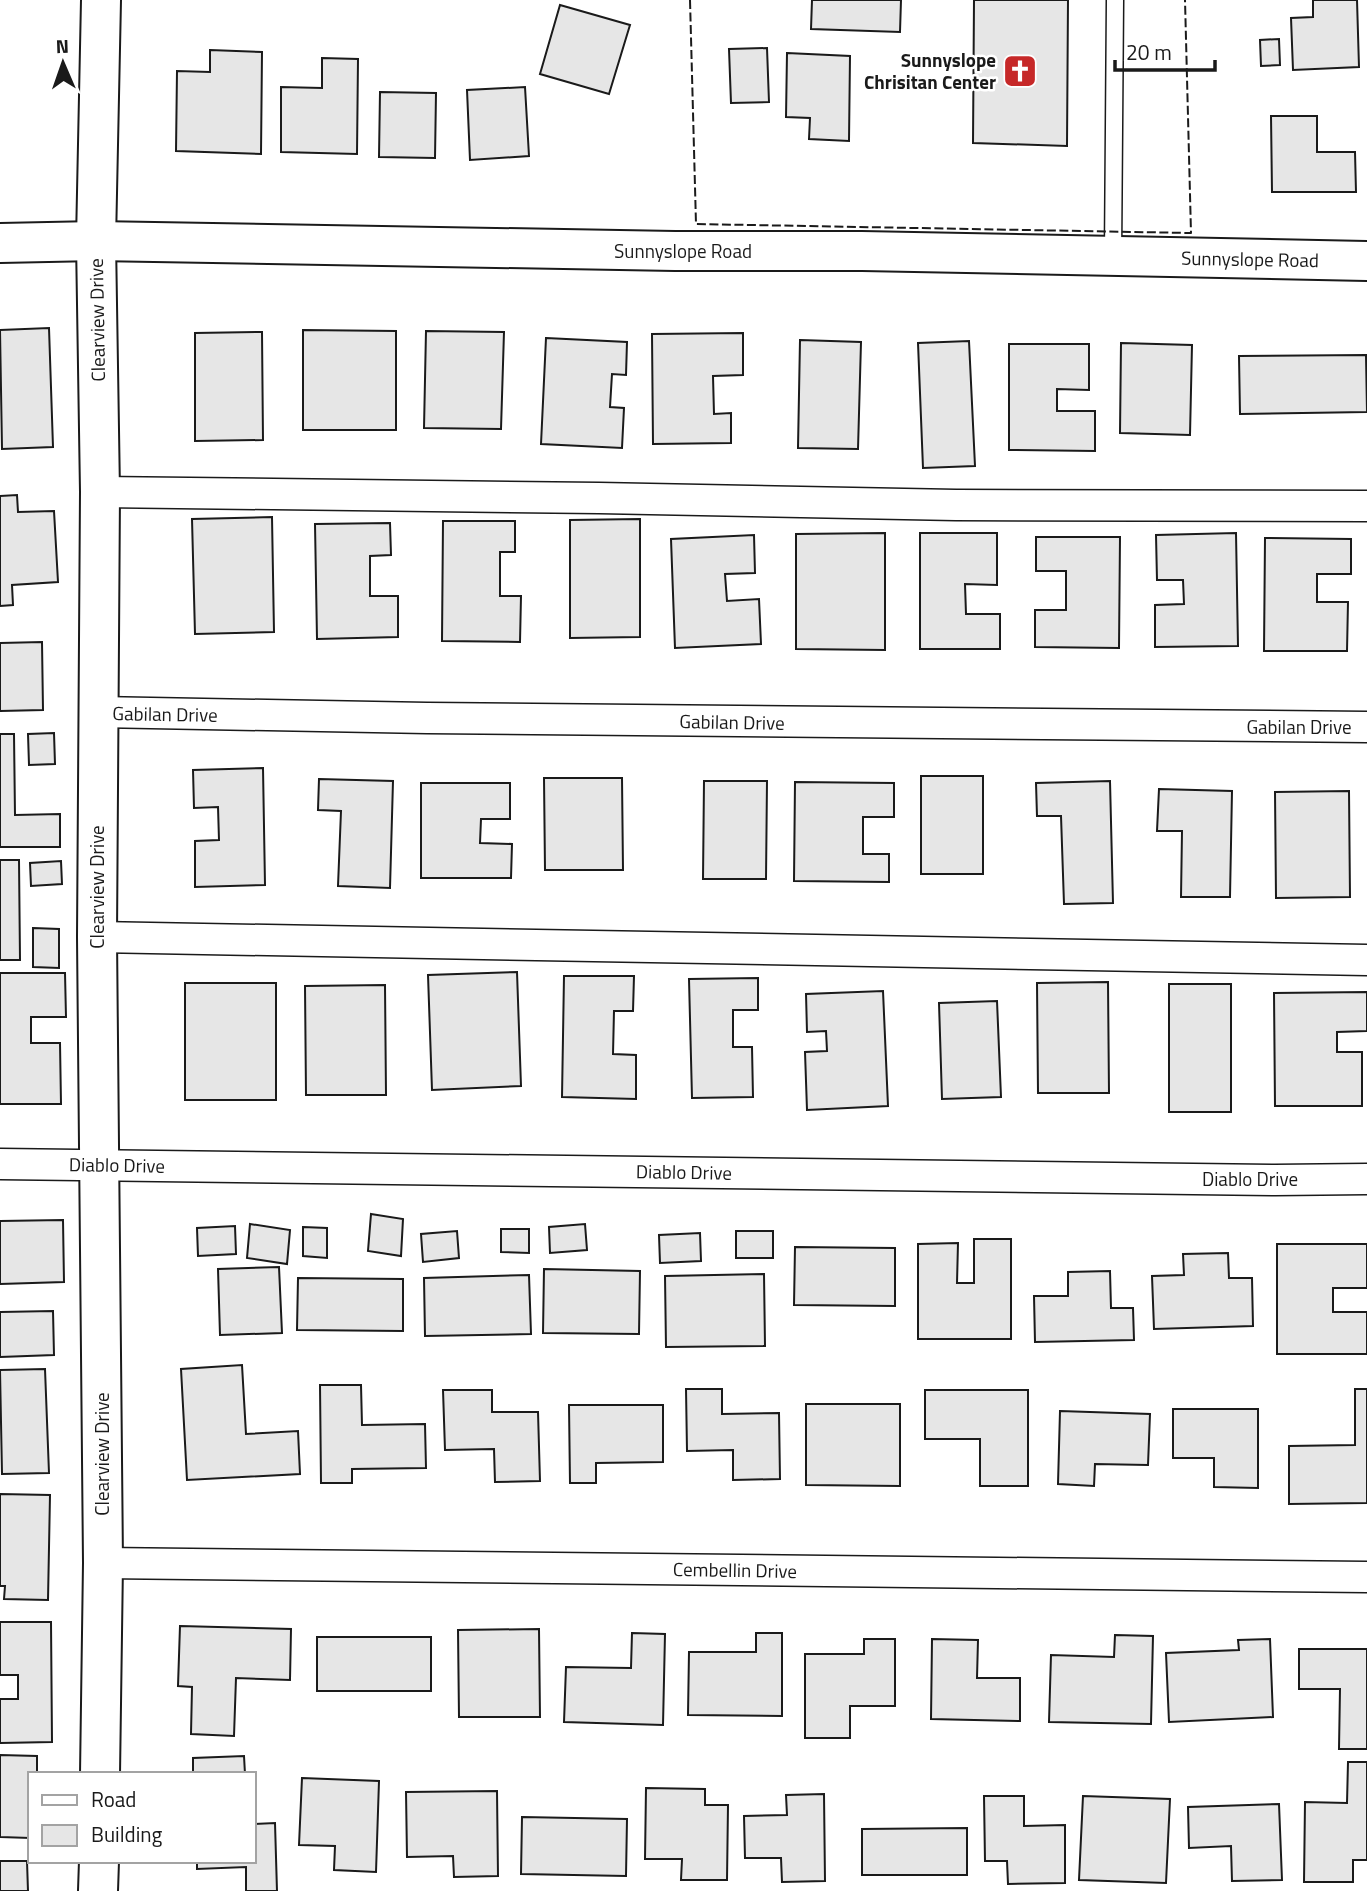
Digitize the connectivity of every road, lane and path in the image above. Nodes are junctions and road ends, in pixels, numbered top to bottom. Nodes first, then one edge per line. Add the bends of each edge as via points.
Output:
1 (101, 0) edge
2 (1115, 0) edge
3 (96, 241) junction
4 (0, 243) edge
5 (1114, 257) junction
6 (1367, 261) edge
7 (100, 492) junction
8 (1367, 506) edge
9 (98, 712) junction
10 (1367, 727) edge
11 (97, 937) junction
12 (1367, 960) edge
13 (0, 1164) edge
14 (98, 1164) junction
15 (1367, 1179) edge
16 (103, 1563) junction
17 (1367, 1577) edge
18 (100, 1772) edge
19 (99, 1863) edge
20 (98, 1891) edge

1 - 3 street, Clearview Drive
2 - 5 lane
3 - 4 street, Sunnyslope Road
3 - 5 street, Sunnyslope Road
3 - 7 street, Clearview Drive
5 - 6 street, Sunnyslope Road
7 - 8 street via 956,505
7 - 9 street, Clearview Drive
9 - 10 street, Gabilan Drive
9 - 11 street, Clearview Drive
11 - 12 street
11 - 14 street, Clearview Drive
13 - 14 street, Diablo Drive
14 - 15 street, Diablo Drive
14 - 16 street, Clearview Drive
16 - 17 street, Cembellin Drive
16 - 18 street, Clearview Drive
19 - 20 street

